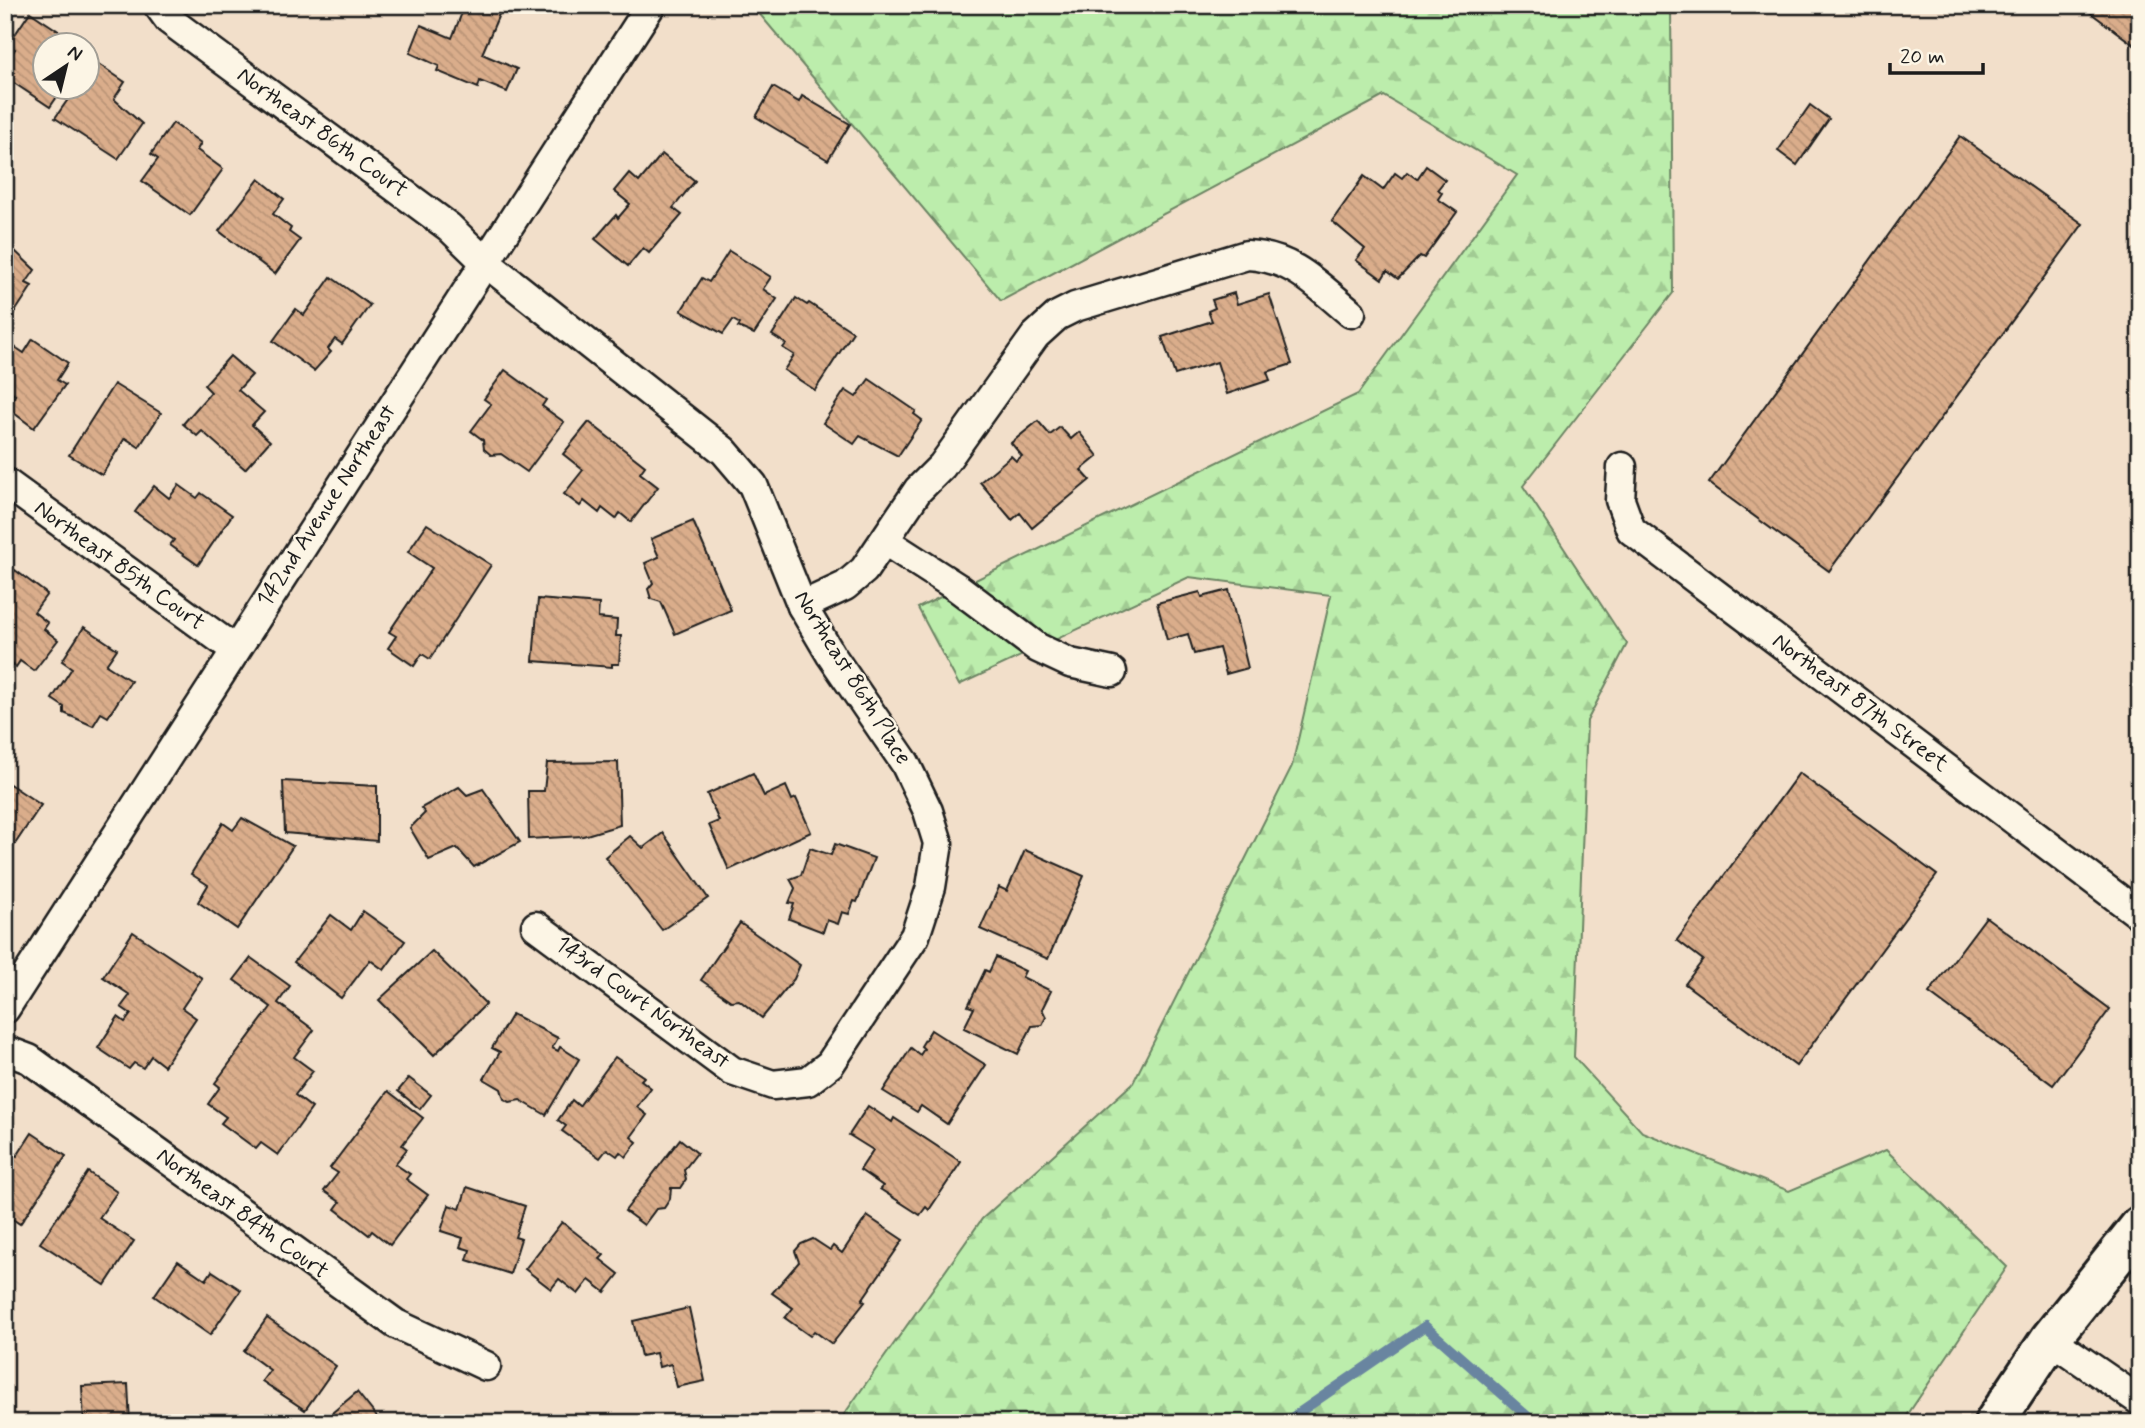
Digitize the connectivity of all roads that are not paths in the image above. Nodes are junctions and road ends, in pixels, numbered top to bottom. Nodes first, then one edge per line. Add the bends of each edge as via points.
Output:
1 (158, 5) edge
2 (651, 5) edge
3 (485, 262) junction
4 (1352, 313) dead end
5 (1622, 467) dead end
6 (5, 482) edge
7 (885, 541) junction
8 (802, 606) junction
9 (234, 649) junction
10 (1112, 672) dead end
11 (931, 887) joint
12 (2140, 915) edge
13 (536, 926) dead end
14 (5, 1009) edge
15 (5, 1050) edge
16 (2140, 1226) edge
17 (2050, 1339) junction
18 (486, 1366) dead end
19 (2140, 1401) edge
20 (1994, 1423) edge

1 - 3 street, Northeast 86th Court via 169,20 449,227
2 - 3 street, 142nd Avenue Northeast
3 - 8 street, Northeast 86th Place via 724,451 753,485
3 - 9 street, 142nd Avenue Northeast
4 - 7 street via 1294,266 1270,256 1247,255 1066,312 1035,336
5 - 12 street, Northeast 87th Street via 1620,500 1632,530
6 - 9 street, Northeast 85th Court
7 - 8 street via 864,570 845,586
7 - 10 street via 1038,648 1070,663
8 - 11 street, Northeast 86th Place via 905,763 928,811 938,843
9 - 14 street, 142nd Avenue Northeast
11 - 13 street, 143rd Court Northeast via 915,936 831,1064 808,1081 774,1085 732,1071
15 - 18 street, Northeast 84th Court via 29,1059 396,1324
16 - 17 main road
17 - 19 street
17 - 20 main road

